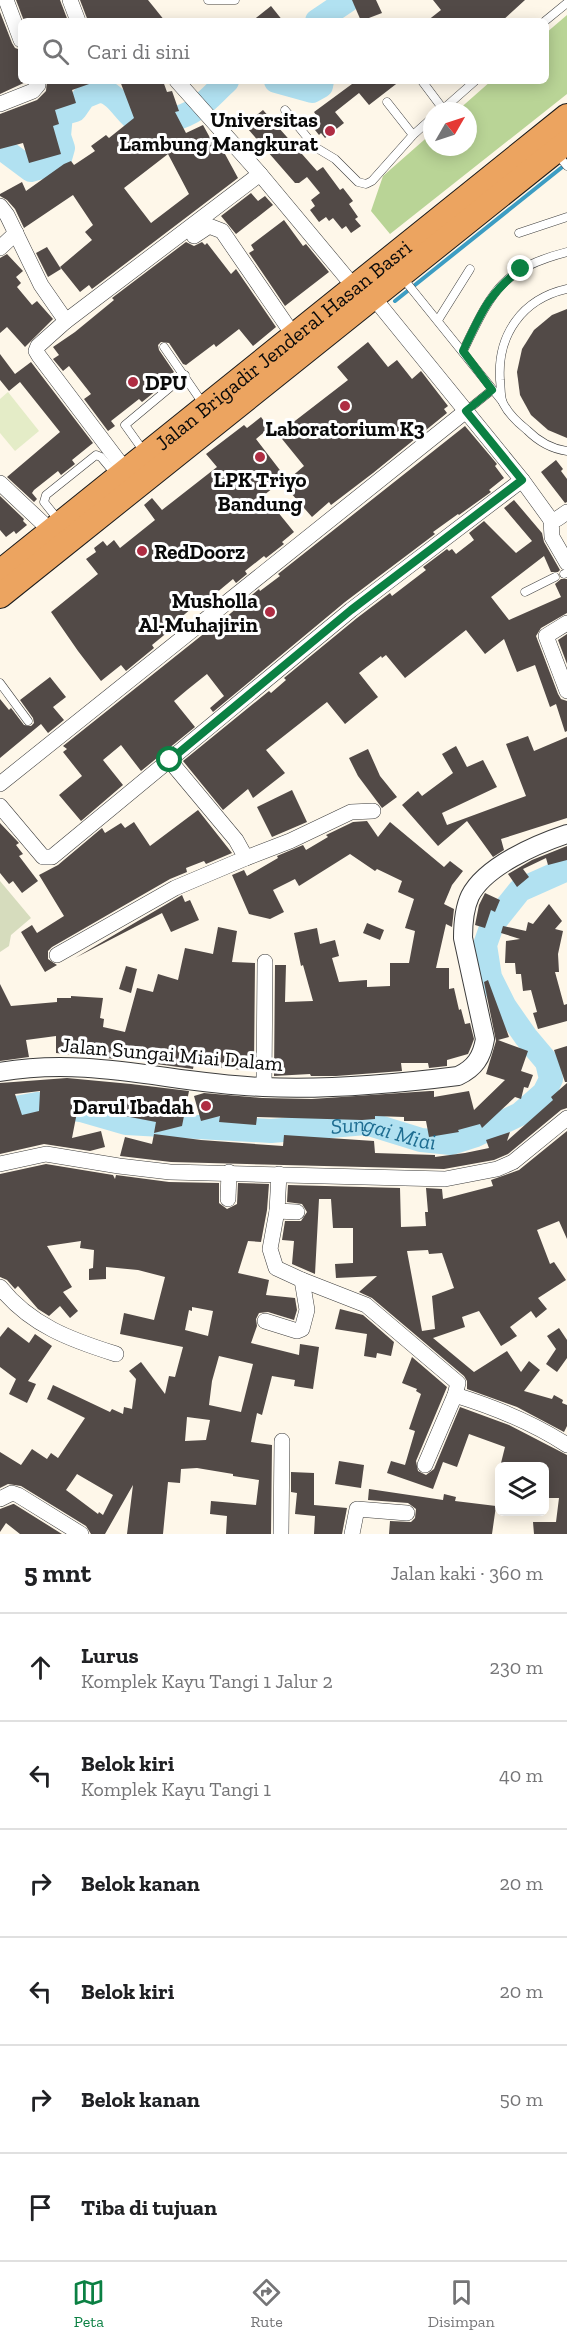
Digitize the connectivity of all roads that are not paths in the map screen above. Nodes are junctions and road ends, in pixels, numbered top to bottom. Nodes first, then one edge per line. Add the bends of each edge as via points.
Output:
1 (6, 0) edge
2 (70, 0) edge
3 (208, 0) edge
4 (235, 0) edge
5 (567, 3) edge
6 (77, 18) edge
7 (549, 18) edge
8 (18, 32) edge
9 (38, 84) edge
10 (180, 84) edge
11 (424, 84) edge
12 (472, 84) edge
13 (387, 102) dead end
14 (436, 102) edge
15 (451, 102) edge
16 (0, 104) edge
17 (285, 110) dead end
18 (567, 117) edge
19 (423, 126) edge
20 (413, 135) junction
21 (563, 155) edge
22 (260, 174) junction
23 (0, 206) edge
24 (567, 217) edge
25 (519, 232) dead end
26 (16, 233) junction
27 (0, 248) edge
28 (567, 252) edge
29 (470, 269) dead end
30 (408, 284) junction
31 (567, 289) edge
32 (365, 293) junction
33 (438, 320) junction
34 (66, 321) junction
35 (294, 336) junction
36 (56, 342) dead end
37 (164, 347) dead end
38 (463, 351) junction
39 (185, 375) junction
40 (492, 390) junction
41 (502, 401) junction
42 (466, 411) junction
43 (211, 415) junction
44 (567, 451) edge
45 (146, 455) junction
46 (122, 474) junction
47 (522, 480) junction
48 (0, 483) edge
49 (567, 512) edge
50 (550, 520) junction
51 (56, 527) junction
52 (566, 570) edge
53 (0, 572) edge
54 (555, 578) dead end
55 (525, 592) dead end
56 (0, 596) edge
57 (567, 623) edge
58 (0, 683) edge
59 (567, 691) edge
60 (28, 721) dead end
61 (170, 760) junction
62 (0, 784) edge
63 (0, 806) edge
64 (373, 811) dead end
65 (567, 834) edge
66 (246, 858) junction
67 (57, 955) dead end
68 (265, 962) dead end
69 (0, 1072) edge
70 (264, 1087) junction
71 (567, 1118) edge
72 (0, 1164) edge
73 (228, 1172) junction
74 (279, 1174) junction
75 (228, 1198) dead end
76 (277, 1210) junction
77 (297, 1212) dead end
78 (302, 1280) junction
79 (0, 1287) edge
80 (265, 1321) dead end
81 (116, 1354) dead end
82 (456, 1395) junction
83 (282, 1441) dead end
84 (567, 1445) edge
85 (425, 1465) dead end
86 (0, 1499) edge
87 (406, 1513) dead end
88 (81, 1534) edge
89 (281, 1534) edge
90 (352, 1534) edge

1 - 8 street
2 - 6 street
3 - 4 lane
5 - 7 lane
9 - 16 street via 33,92
10 - 22 street
11 - 14 lane
12 - 15 lane
13 - 20 lane
17 - 20 lane via 315,147 362,184 372,181
18 - 32 highway, Jalan Brigadir Jenderal Hasan Basri
19 - 20 lane
21 - 30 highway, Jalan Brigadir Jenderal Hasan Basri
22 - 32 street
22 - 34 street
23 - 26 street
24 - 25 lane
26 - 27 street
26 - 34 street via 40,285
28 - 38 lane via 521,269 499,286
29 - 33 lane
30 - 32 highway, Jalan Brigadir Jenderal Hasan Basri
30 - 33 lane
31 - 41 lane via 544,296 520,314 506,336 499,360
32 - 35 highway, Jalan Brigadir Jenderal Hasan Basri
32 - 42 street
32 - 43 highway, Jalan Brigadir Jenderal Hasan Basri
33 - 38 lane
34 - 46 street via 36,351
35 - 36 street via 231,242 222,231 209,226
35 - 43 highway, Jalan Brigadir Jenderal Hasan Basri
37 - 39 lane
38 - 40 lane
39 - 43 lane
39 - 45 lane via 125,425
40 - 41 lane
40 - 42 lane
41 - 44 lane via 532,435 556,450
42 - 47 street
42 - 62 street
43 - 45 highway, Jalan Brigadir Jenderal Hasan Basri
43 - 56 highway, Jalan Brigadir Jenderal Hasan Basri
45 - 46 highway, Jalan Brigadir Jenderal Hasan Basri
46 - 51 highway, Jalan Brigadir Jenderal Hasan Basri
46 - 51 lane via 96,455 85,463 44,498
47 - 50 street
47 - 61 street via 351,610
48 - 51 street
49 - 50 street
50 - 52 street via 552,537
51 - 53 highway, Jalan Brigadir Jenderal Hasan Basri
54 - 55 lane
57 - 59 street via 546,636
58 - 60 lane
61 - 63 street via 52,857 43,857
61 - 66 street via 236,840
64 - 66 street via 351,812
65 - 70 street, Jalan Sungai Miai Dalam via 520,853 485,878 469,898 463,938 485,1040 483,1053 469,1071 458,1077 421,1081
66 - 67 street via 175,888
68 - 70 street
69 - 70 street, Jalan Sungai Miai Dalam via 83,1067
71 - 74 street via 513,1162 497,1169 445,1179
72 - 73 street via 45,1154 170,1172
73 - 74 street
73 - 75 street
74 - 76 street
76 - 77 street
76 - 78 street via 270,1249 276,1268
78 - 80 street via 307,1310 302,1329 297,1331
78 - 82 street via 366,1305 380,1315 456,1379
79 - 81 street via 34,1321
82 - 84 street via 510,1415
82 - 85 street
83 - 89 street
86 - 88 street via 12,1493 18,1495
87 - 90 street via 357,1509

